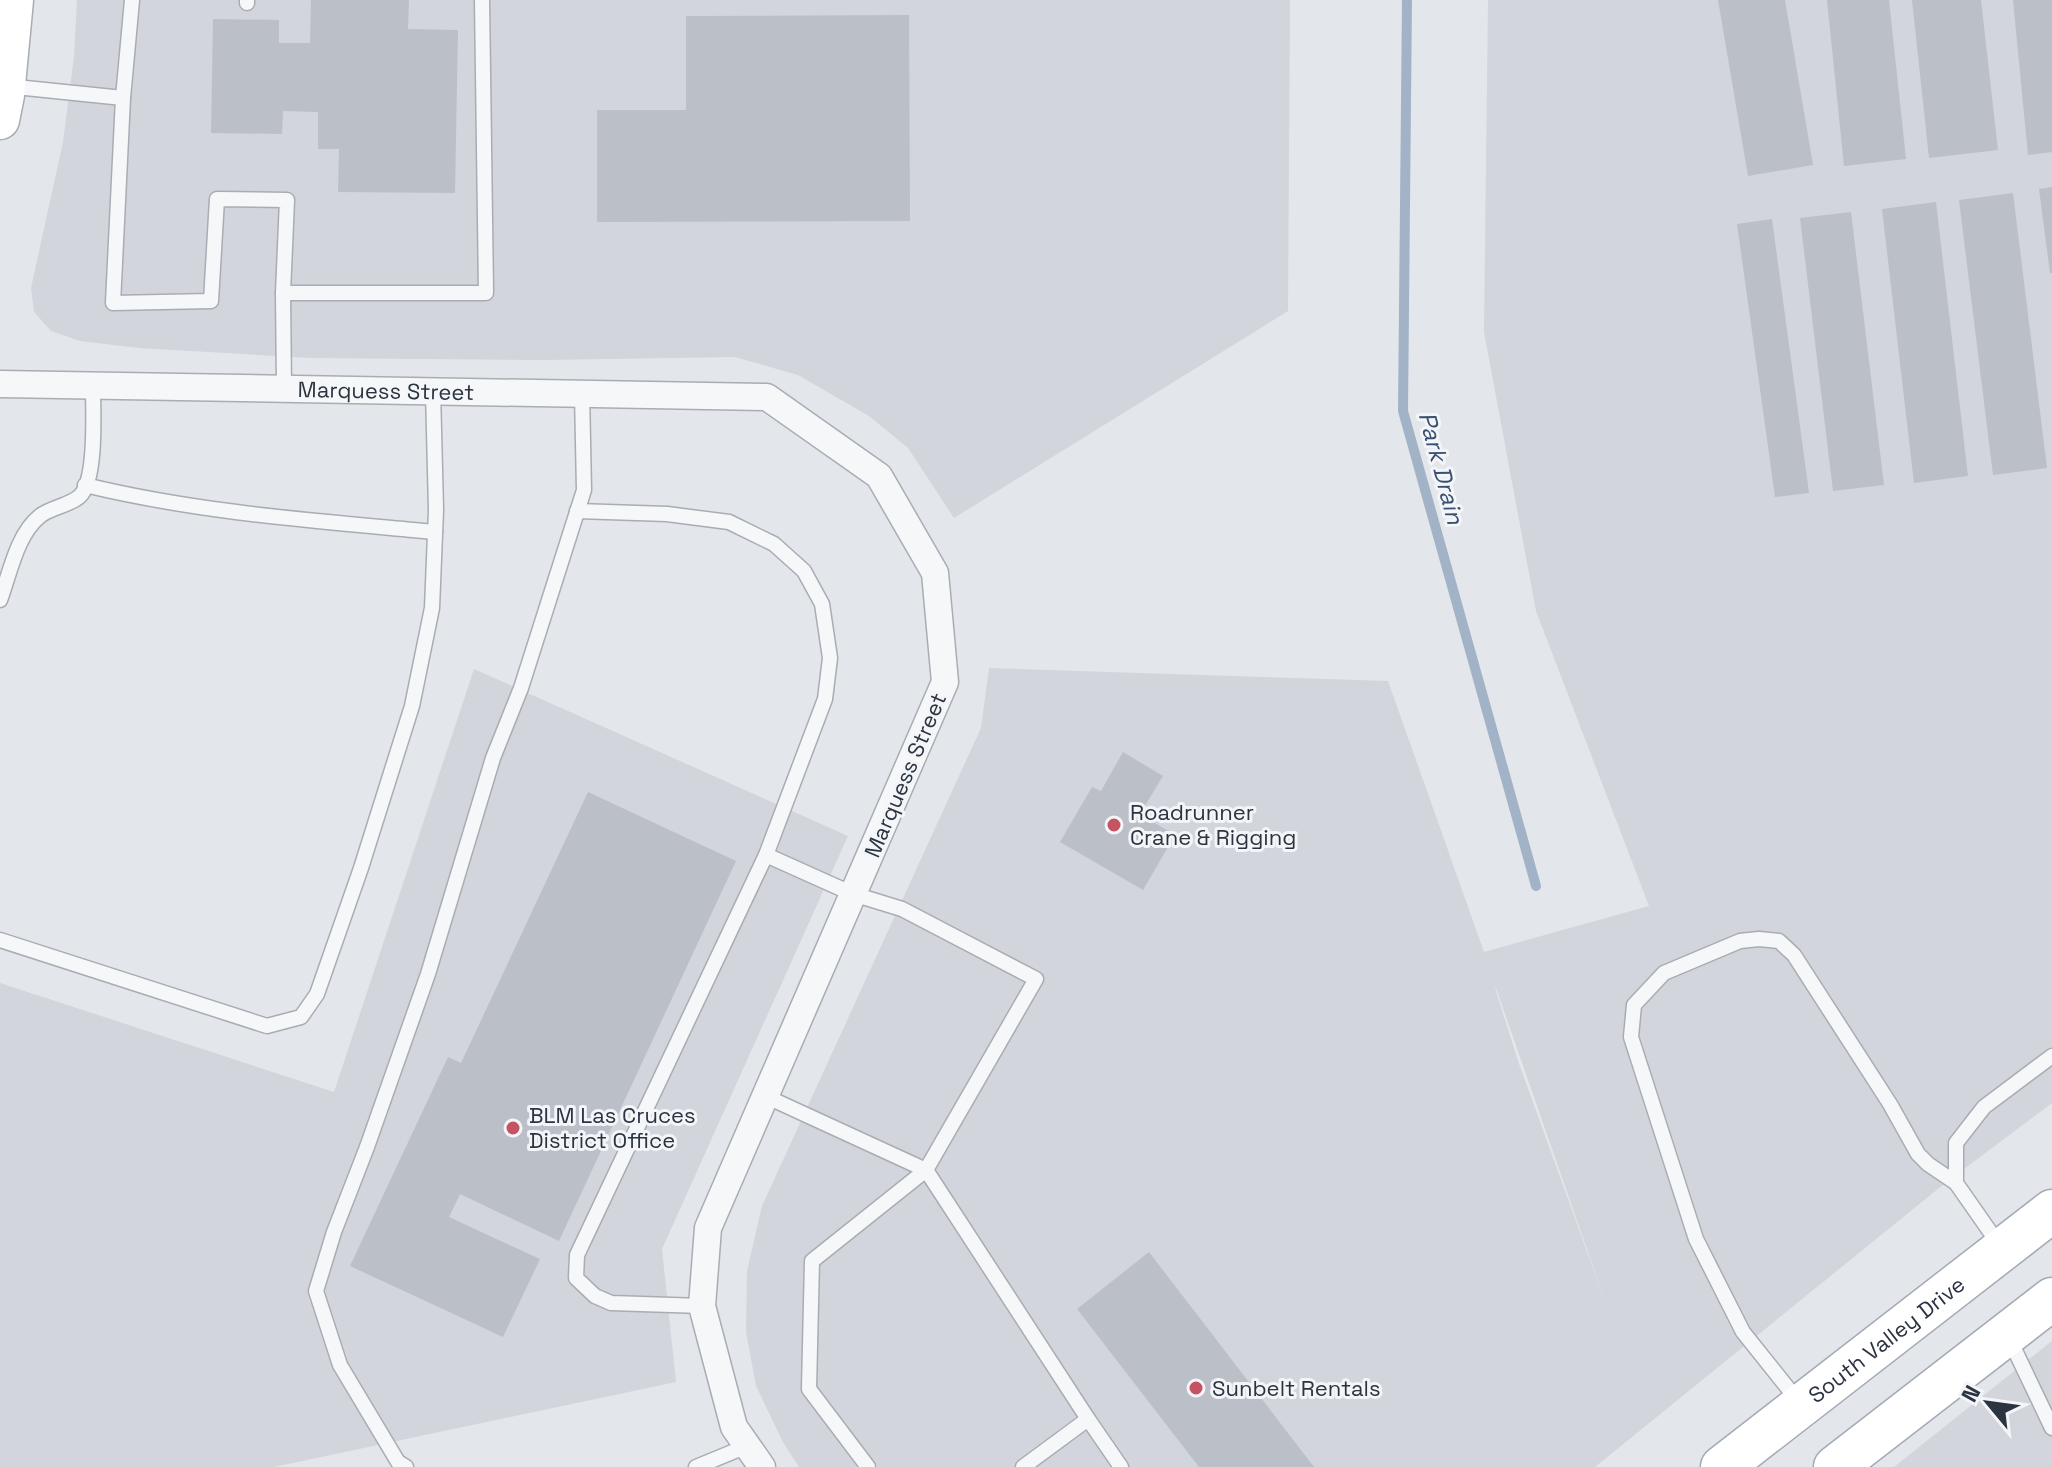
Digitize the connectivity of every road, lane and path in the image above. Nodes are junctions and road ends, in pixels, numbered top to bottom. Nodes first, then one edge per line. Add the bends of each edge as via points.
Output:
1 (14, 0) edge
2 (132, 0) edge
3 (482, 0) edge
4 (123, 98) junction
5 (3, 103) edge
6 (283, 293) junction
7 (0, 384) edge
8 (93, 386) junction
9 (284, 389) junction
10 (433, 391) junction
11 (582, 393) junction
12 (85, 485) junction
13 (577, 511) junction
14 (435, 532) junction
15 (0, 600) edge
16 (766, 855) junction
17 (853, 894) junction
18 (0, 940) edge
19 (2052, 1056) edge
20 (765, 1096) junction
21 (926, 1170) junction
22 (1956, 1183) junction
23 (2052, 1211) edge
24 (2002, 1250) junction
25 (2052, 1299) edge
26 (702, 1306) junction
27 (2007, 1334) junction
28 (1801, 1405) junction
29 (1088, 1419) junction
30 (2052, 1428) edge
31 (755, 1457) edge
32 (406, 1467) edge
33 (696, 1467) edge
34 (868, 1467) edge
35 (1023, 1467) edge
36 (1121, 1467) edge
37 (1722, 1467) edge
38 (1835, 1467) edge

1 - 5 main road
2 - 4 lane
3 - 6 lane via 486,293
4 - 5 lane
4 - 6 lane via 113,303 211,301 217,199 287,200
6 - 9 lane
7 - 8 street, Marquess Street
8 - 9 street, Marquess Street
8 - 12 lane via 92,463
9 - 10 street, Marquess Street
10 - 11 street, Marquess Street
10 - 14 lane
11 - 13 lane via 584,490
11 - 17 street, Marquess Street via 767,397 879,476 935,573 945,682
12 - 14 lane via 149,501
12 - 15 lane via 80,496 41,516 26,532
13 - 16 lane via 729,522 774,544 804,571 822,604 830,658 825,699
13 - 32 lane via 493,758 428,974 316,1291 340,1365 398,1462
14 - 18 lane via 432,608 412,706 317,994 301,1017 267,1026
16 - 17 lane
16 - 26 lane via 577,1255 576,1278 611,1303
17 - 20 street, Marquess Street
17 - 21 lane via 902,909 1036,979
19 - 22 lane via 1984,1107 1956,1143
20 - 21 lane
20 - 26 street, Marquess Street via 708,1228
21 - 29 lane
21 - 34 lane via 812,1261 809,1389
22 - 24 lane
22 - 28 lane via 1918,1154 1794,955 1779,941 1740,941 1664,973 1634,1005 1631,1037 1696,1239 1743,1332
23 - 24 main road, South Valley Drive
24 - 28 main road, South Valley Drive
25 - 27 main road
26 - 31 street, Marquess Street via 734,1427
27 - 30 lane
27 - 38 main road
28 - 37 main road, South Valley Drive
29 - 35 lane
29 - 36 lane
31 - 33 lane

